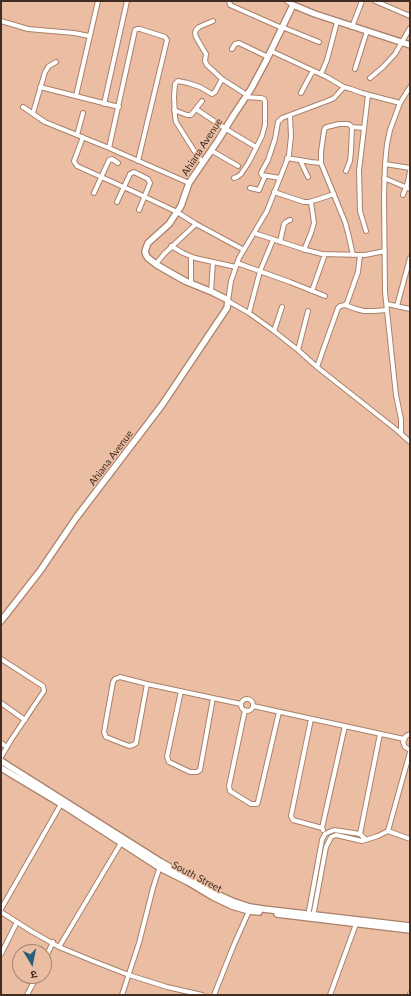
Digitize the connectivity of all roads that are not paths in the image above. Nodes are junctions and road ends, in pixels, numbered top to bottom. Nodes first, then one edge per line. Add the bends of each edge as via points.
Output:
1 (98, 1) edge
2 (127, 1) edge
3 (229, 1) edge
4 (287, 1) edge
5 (362, 1) edge
6 (375, 1) edge
7 (293, 5) junction
8 (410, 16) edge
9 (213, 20) dead end
10 (1, 21) edge
11 (338, 22) junction
12 (352, 26) junction
13 (282, 28) junction
14 (410, 28) edge
15 (367, 31) junction
16 (89, 36) junction
17 (319, 42) dead end
18 (402, 42) junction
19 (410, 45) edge
20 (232, 49) dead end
21 (271, 51) junction
22 (268, 57) junction
23 (56, 62) dead end
24 (355, 70) dead end
25 (314, 71) junction
26 (321, 74) junction
27 (370, 78) dead end
28 (222, 79) junction
29 (40, 87) junction
30 (344, 87) junction
31 (410, 87) edge
32 (301, 93) dead end
33 (368, 95) junction
34 (76, 96) junction
35 (246, 96) junction
36 (202, 101) dead end
37 (400, 103) junction
38 (104, 104) junction
39 (23, 107) dead end
40 (118, 107) junction
41 (196, 109) junction
42 (174, 110) junction
43 (33, 113) junction
44 (83, 113) dead end
45 (290, 115) junction
46 (352, 127) junction
47 (226, 128) junction
48 (364, 128) junction
49 (78, 135) junction
50 (83, 137) junction
51 (256, 147) junction
52 (110, 148) junction
53 (212, 151) junction
54 (288, 158) junction
55 (300, 160) junction
56 (138, 161) junction
57 (321, 162) junction
58 (203, 163) junction
59 (118, 164) dead end
60 (385, 164) junction
61 (238, 166) dead end
62 (410, 168) edge
63 (346, 171) dead end
64 (410, 171) edge
65 (265, 176) junction
66 (102, 177) junction
67 (308, 177) dead end
68 (234, 178) dead end
69 (280, 178) junction
70 (384, 178) junction
71 (189, 183) junction
72 (123, 187) junction
73 (250, 188) dead end
74 (408, 188) edge
75 (274, 192) junction
76 (94, 193) dead end
77 (334, 194) junction
78 (403, 195) dead end
79 (145, 196) junction
80 (116, 202) dead end
81 (311, 202) junction
82 (139, 210) dead end
83 (177, 212) junction
84 (290, 220) dead end
85 (196, 224) junction
86 (366, 230) dead end
87 (254, 233) junction
88 (273, 240) junction
89 (280, 242) junction
90 (171, 246) junction
91 (244, 250) junction
92 (304, 250) junction
93 (384, 251) junction
94 (325, 254) junction
95 (353, 255) junction
96 (360, 255) junction
97 (191, 257) junction
98 (410, 258) edge
99 (213, 262) junction
100 (156, 264) junction
101 (237, 265) junction
102 (260, 271) junction
103 (191, 284) junction
104 (312, 291) junction
105 (211, 292) junction
106 (325, 296) dead end
107 (228, 301) junction
108 (387, 304) junction
109 (345, 305) junction
110 (397, 306) junction
111 (282, 307) dead end
112 (410, 309) edge
113 (387, 310) junction
114 (308, 311) dead end
115 (249, 313) junction
116 (274, 331) junction
117 (298, 350) junction
118 (317, 367) junction
119 (400, 432) junction
120 (410, 442) edge
121 (1, 621) edge
122 (1, 659) edge
123 (147, 684) junction
124 (181, 691) junction
125 (213, 698) junction
126 (1, 702) edge
127 (241, 704) junction
128 (253, 706) junction
129 (245, 710) junction
130 (279, 712) junction
131 (311, 719) junction
132 (25, 720) junction
133 (346, 726) junction
134 (380, 734) junction
135 (410, 734) edge
136 (404, 739) junction
137 (1, 743) edge
138 (7, 747) junction
139 (410, 751) edge
140 (1, 757) edge
141 (1, 761) edge
142 (1, 768) edge
143 (61, 804) junction
144 (322, 828) junction
145 (388, 831) junction
146 (325, 834) junction
147 (360, 834) junction
148 (365, 839) junction
149 (410, 839) edge
150 (121, 843) junction
151 (161, 865) junction
152 (315, 879) junction
153 (320, 880) junction
154 (1, 911) edge
155 (248, 911) junction
156 (311, 916) junction
157 (17, 922) junction
158 (356, 924) junction
159 (410, 926) edge
160 (410, 930) edge
161 (53, 942) joint
162 (59, 947) junction
163 (1, 954) edge
164 (129, 976) junction
165 (33, 984) edge
166 (27, 995) edge
167 (122, 995) edge
168 (202, 995) edge
169 (214, 995) edge
170 (330, 995) edge

1 - 16 street
2 - 38 street
3 - 13 street via 230,5
4 - 7 street
5 - 12 street
6 - 8 street
7 - 11 street
7 - 13 street, Ahiana Avenue
9 - 28 street via 199,27 195,35 206,54 207,65
10 - 16 street via 33,29
11 - 12 street
11 - 26 street
12 - 15 street
13 - 17 street
13 - 21 street, Ahiana Avenue
14 - 18 street
15 - 18 street
15 - 24 street
16 - 34 street
18 - 19 street
18 - 27 street via 389,61
20 - 22 street via 239,43
21 - 22 street, Ahiana Avenue
21 - 25 street
22 - 35 street, Ahiana Avenue
23 - 29 street via 47,68
25 - 26 street
25 - 32 street
26 - 30 street
28 - 35 street
28 - 42 street via 212,94 194,84 177,81
29 - 34 street
29 - 43 street
30 - 33 street
30 - 45 street via 334,98
31 - 37 street
33 - 37 street
33 - 48 street
34 - 38 street
35 - 47 street, Ahiana Avenue
35 - 51 street via 261,98 265,102 265,125
36 - 41 street
37 - 60 street via 390,130
38 - 40 street
39 - 43 street
40 - 52 street
40 - 56 street via 135,30 140,29 165,38
41 - 42 street via 189,116
41 - 47 street
42 - 58 street via 176,122
43 - 49 street via 45,122
44 - 49 street
45 - 54 street
45 - 65 street via 278,122 275,139 261,173
46 - 48 street
46 - 57 street via 348,124 339,124 325,128
46 - 63 street via 350,161
47 - 51 street
47 - 53 street, Ahiana Avenue
48 - 86 street via 360,204
49 - 50 street
50 - 52 street
50 - 66 street via 74,163
51 - 68 street via 241,174
52 - 56 street
53 - 58 street, Ahiana Avenue
53 - 61 street
54 - 55 street
54 - 69 street
55 - 57 street
55 - 67 street
56 - 71 street
57 - 77 street
58 - 71 street, Ahiana Avenue
59 - 66 street via 112,159 109,160
60 - 62 street
60 - 70 street
64 - 74 street
65 - 69 street
65 - 73 street via 259,190
66 - 72 street
66 - 76 street
69 - 75 street
70 - 74 street
70 - 93 street
71 - 83 street, Ahiana Avenue
72 - 79 street
72 - 79 street via 130,174 134,172 148,179 150,183
72 - 80 street
74 - 78 street
75 - 81 street
75 - 87 street via 267,211
77 - 81 street
77 - 95 street
79 - 82 street
79 - 83 street
81 - 92 street via 314,223
83 - 85 street
83 - 100 street, Ahiana Avenue via 146,247 146,255
84 - 89 street via 284,224
85 - 90 street
85 - 91 street
87 - 88 street
87 - 91 street
88 - 89 street
88 - 102 street
89 - 92 street
90 - 97 street
90 - 100 street
91 - 101 street
92 - 94 street
93 - 96 street
93 - 108 street
94 - 95 street
94 - 104 street
95 - 96 street
96 - 109 street via 356,279
97 - 99 street
97 - 103 street
98 - 110 street
99 - 101 street
99 - 105 street
100 - 103 street, Ahiana Avenue
101 - 102 street
101 - 107 street via 231,280
102 - 104 street
102 - 115 street
103 - 105 street, Ahiana Avenue
104 - 106 street
105 - 107 street, Ahiana Avenue
107 - 115 street, Ahiana Avenue
107 - 121 street, Ahiana Avenue via 226,308 162,406
108 - 110 street
108 - 113 street
109 - 113 street via 364,310
109 - 118 street via 338,308
110 - 112 street
111 - 116 street
113 - 119 street via 401,419
114 - 117 street
115 - 116 street, Ahiana Avenue
116 - 117 street, Ahiana Avenue
117 - 118 street, Ahiana Avenue
118 - 119 street, Ahiana Avenue
119 - 120 street, Ahiana Avenue
122 - 132 street via 44,688
123 - 123 street via 136,743 129,746 106,737 104,732 114,680 120,677
123 - 124 street
124 - 125 street
124 - 125 street via 167,757 169,762 190,772 200,770
125 - 127 street
126 - 132 street
127 - 128 street via 247,699
127 - 129 street
128 - 129 street via 250,710
128 - 130 street
129 - 130 street via 229,786 230,791 251,804 258,802
130 - 131 street
131 - 133 street
131 - 144 street via 291,816 293,820
132 - 138 street
133 - 134 street
133 - 144 street
134 - 136 street
134 - 147 street
135 - 136 street
136 - 139 street via 405,747
137 - 138 street
138 - 140 street
139 - 145 street
141 - 151 street
142 - 143 street, South Street
143 - 150 street, South Street
143 - 154 street
144 - 146 street
145 - 148 street
145 - 149 street
146 - 147 street via 334,830
146 - 152 street
147 - 148 street
148 - 153 street via 362,841 336,835 331,838 326,848
150 - 151 street, South Street
150 - 162 street
151 - 155 street, South Street via 213,897
151 - 156 street via 232,901 250,907
151 - 164 street
152 - 153 street
152 - 156 street
153 - 156 street
154 - 157 street
155 - 156 street, South Street
155 - 169 street
156 - 158 street, South Street
156 - 159 street
157 - 161 street
157 - 163 street
158 - 160 street, South Street
158 - 170 street
161 - 162 street
162 - 164 street
164 - 167 street
164 - 168 street
165 - 166 street

